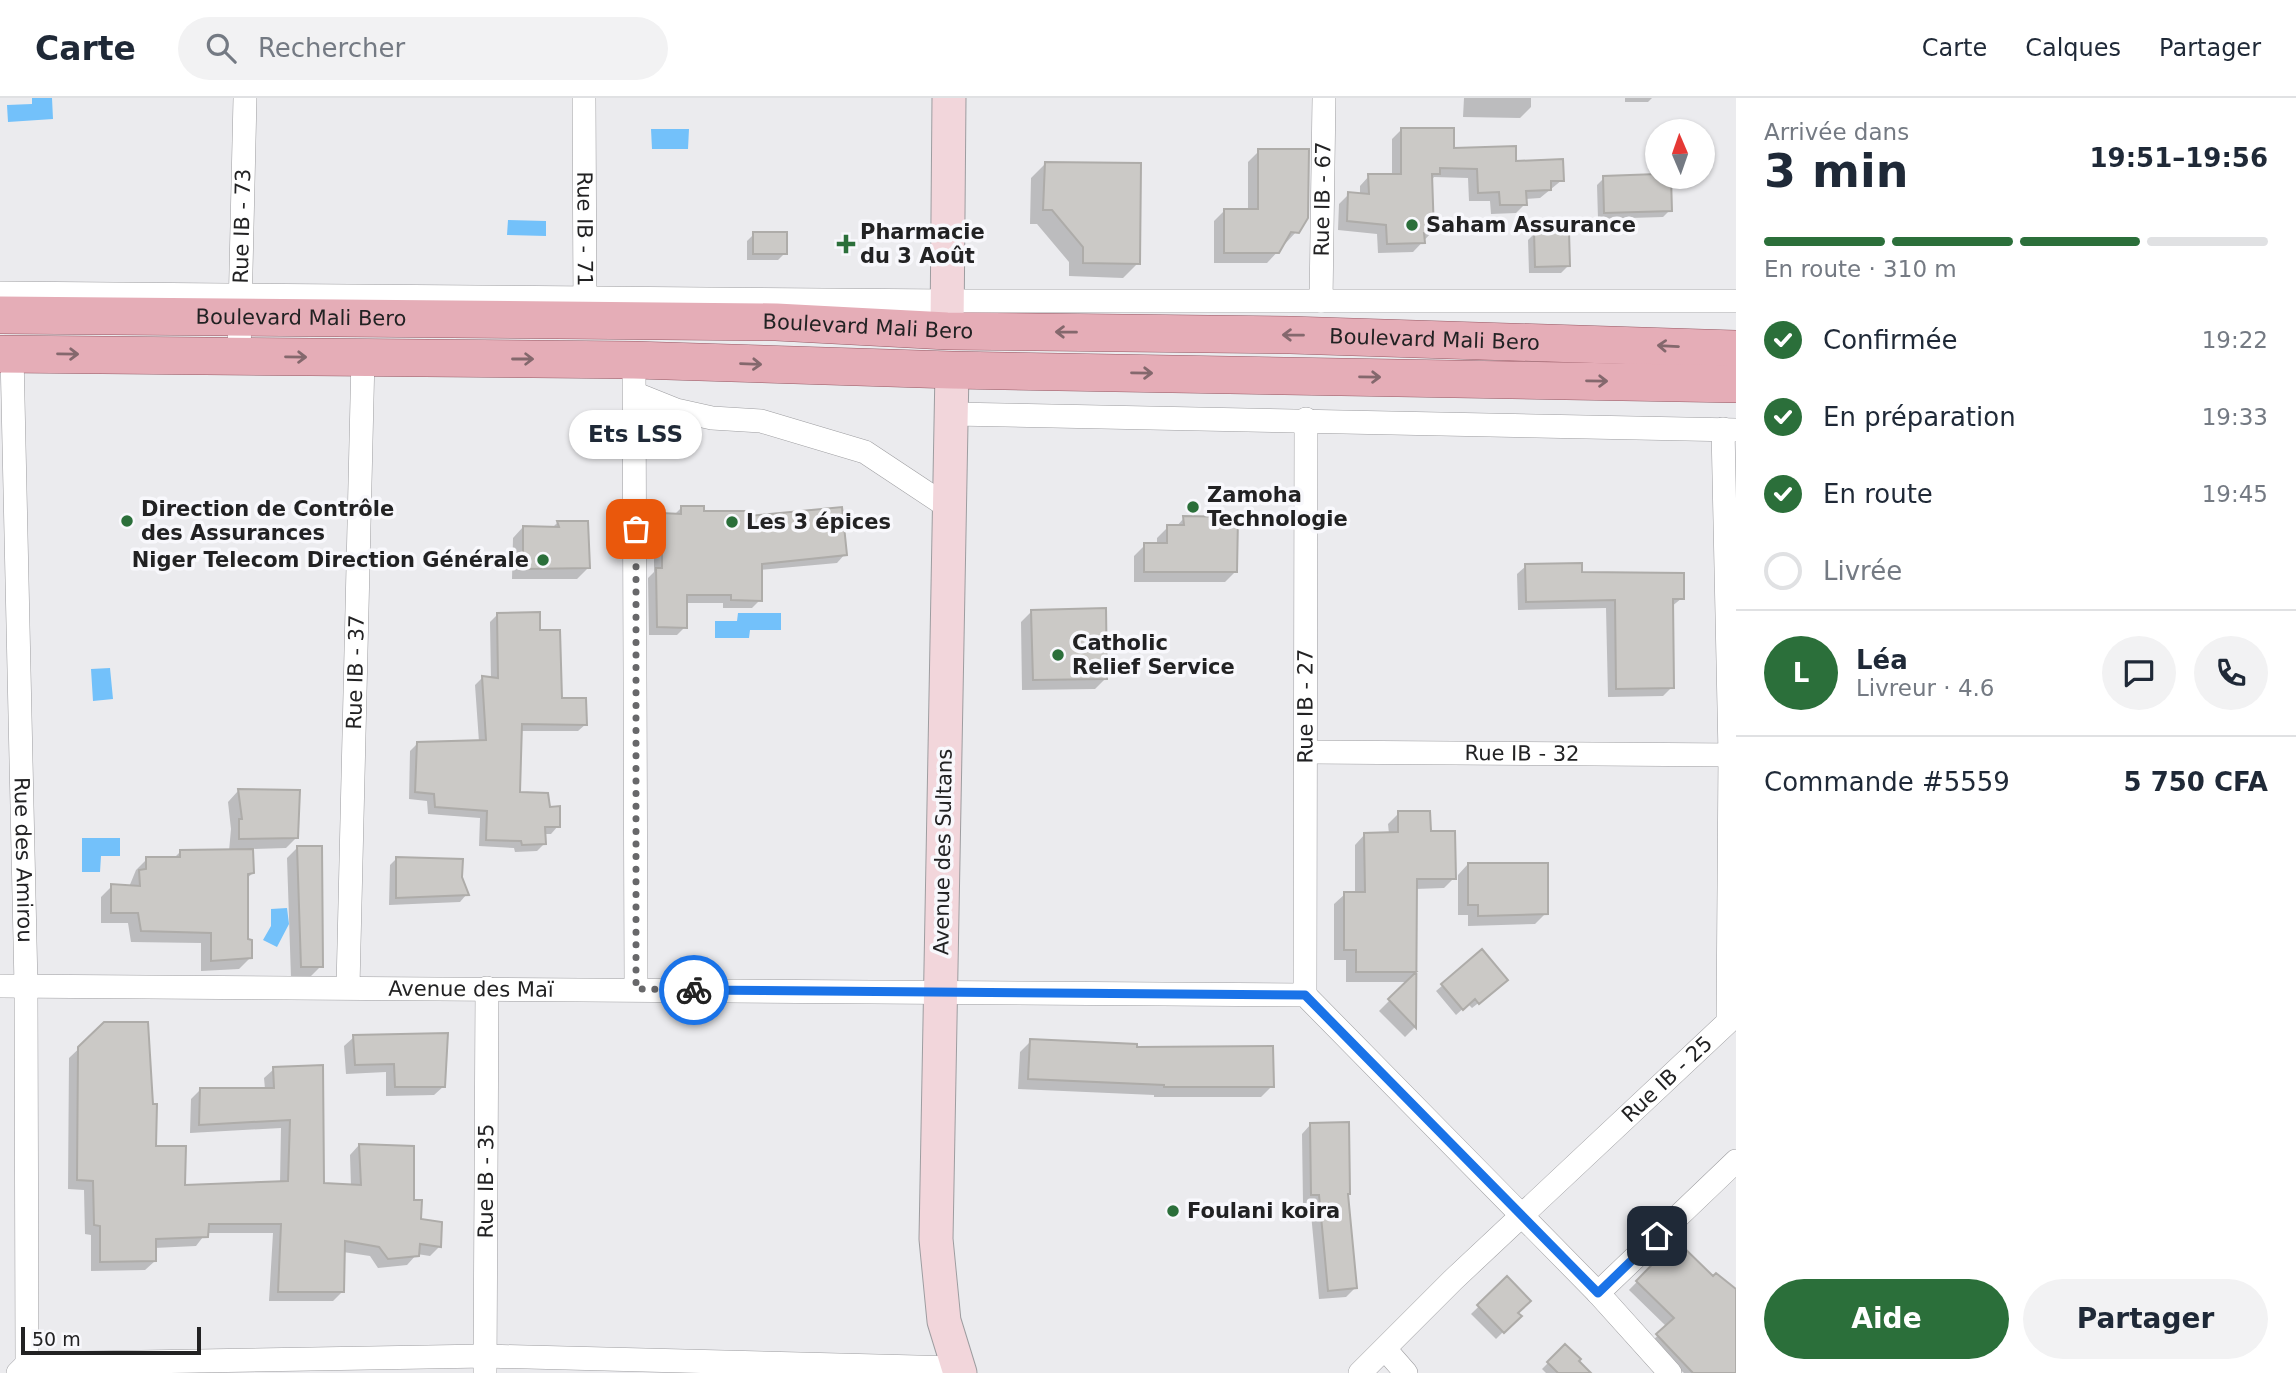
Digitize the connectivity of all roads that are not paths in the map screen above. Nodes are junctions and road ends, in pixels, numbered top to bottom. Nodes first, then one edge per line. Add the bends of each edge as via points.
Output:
1 (246, 98) edge
2 (583, 98) edge
3 (949, 98) edge
4 (1324, 98) edge
5 (0, 293) edge
6 (1321, 301) junction
7 (1736, 301) edge
8 (240, 306) junction
9 (585, 309) junction
10 (0, 316) edge
11 (948, 316) junction
12 (1736, 349) edge
13 (6, 354) edge
14 (239, 356) junction
15 (363, 358) junction
16 (586, 359) junction
17 (951, 370) junction
18 (635, 377) junction
19 (1736, 384) edge
20 (953, 414) junction
21 (1306, 419) junction
22 (1730, 429) edge
23 (951, 509) junction
24 (1307, 752) junction
25 (1733, 754) edge
26 (0, 986) edge
27 (26, 986) junction
28 (348, 987) junction
29 (487, 988) junction
30 (636, 989) junction
31 (940, 992) junction
32 (1305, 995) junction
33 (1732, 1025) edge
34 (1736, 1161) edge
35 (1522, 1216) junction
36 (1598, 1293) junction
37 (1385, 1349) junction
38 (485, 1365) edge
39 (22, 1368) edge
40 (958, 1371) edge
41 (1360, 1373) edge
42 (1406, 1373) edge
43 (1670, 1373) edge

1 - 8 street, Rue IB - 73
2 - 9 street, Rue IB - 71
3 - 11 street
4 - 6 street, Rue IB - 67
5 - 8 street, Boulevard Mali Bero
6 - 7 street, Boulevard Mali Bero
6 - 11 street, Boulevard Mali Bero
8 - 9 main road, Boulevard Mali Bero
8 - 10 main road, Boulevard Mali Bero
8 - 14 street, Rue IB - 73
9 - 11 main road, Boulevard Mali Bero via 776,322
9 - 16 street, Rue IB - 71
12 -> 11 main road, Boulevard Mali Bero via 1290,335
13 -> 14 main road, Boulevard Mali Bero
13 - 27 street, Rue des Amirou
14 -> 15 main road, Boulevard Mali Bero
15 -> 16 main road, Boulevard Mali Bero
15 - 28 street, Rue IB - 37
16 - 18 main road, Boulevard Mali Bero
18 -> 17 main road, Boulevard Mali Bero
17 -> 19 main road, Boulevard Mali Bero
17 - 20 street, Avenue des Sultans
18 - 23 street via 676,410 761,421 865,452
18 - 30 street
20 - 21 street
20 - 23 street, Avenue des Sultans
21 - 22 street
21 - 24 street, Rue IB - 27
22 - 25 street, Rue IB - 25
23 - 31 street, Avenue des Sultans
24 - 25 street, Rue IB - 32
24 - 32 street, Rue IB - 27
25 - 33 street, Rue IB - 25
26 - 27 street, Avenue des Maï
27 - 28 street, Avenue des Maï
27 - 39 street, Rue des Amirou
28 - 29 street, Avenue des Maï
29 - 30 street, Avenue des Maï
29 - 38 street, Rue IB - 35
30 - 31 street, Avenue des Maï
31 - 32 street, Avenue des Maï
31 - 40 street, Avenue des Sultans via 936,1239 944,1321
32 - 35 street
33 - 35 street, Rue IB - 25
34 - 36 street
35 - 36 street
35 - 37 street, Rue IB - 25
36 - 43 street
37 - 41 street, Rue IB - 25
37 - 42 street
38 - 39 street
38 - 40 street

